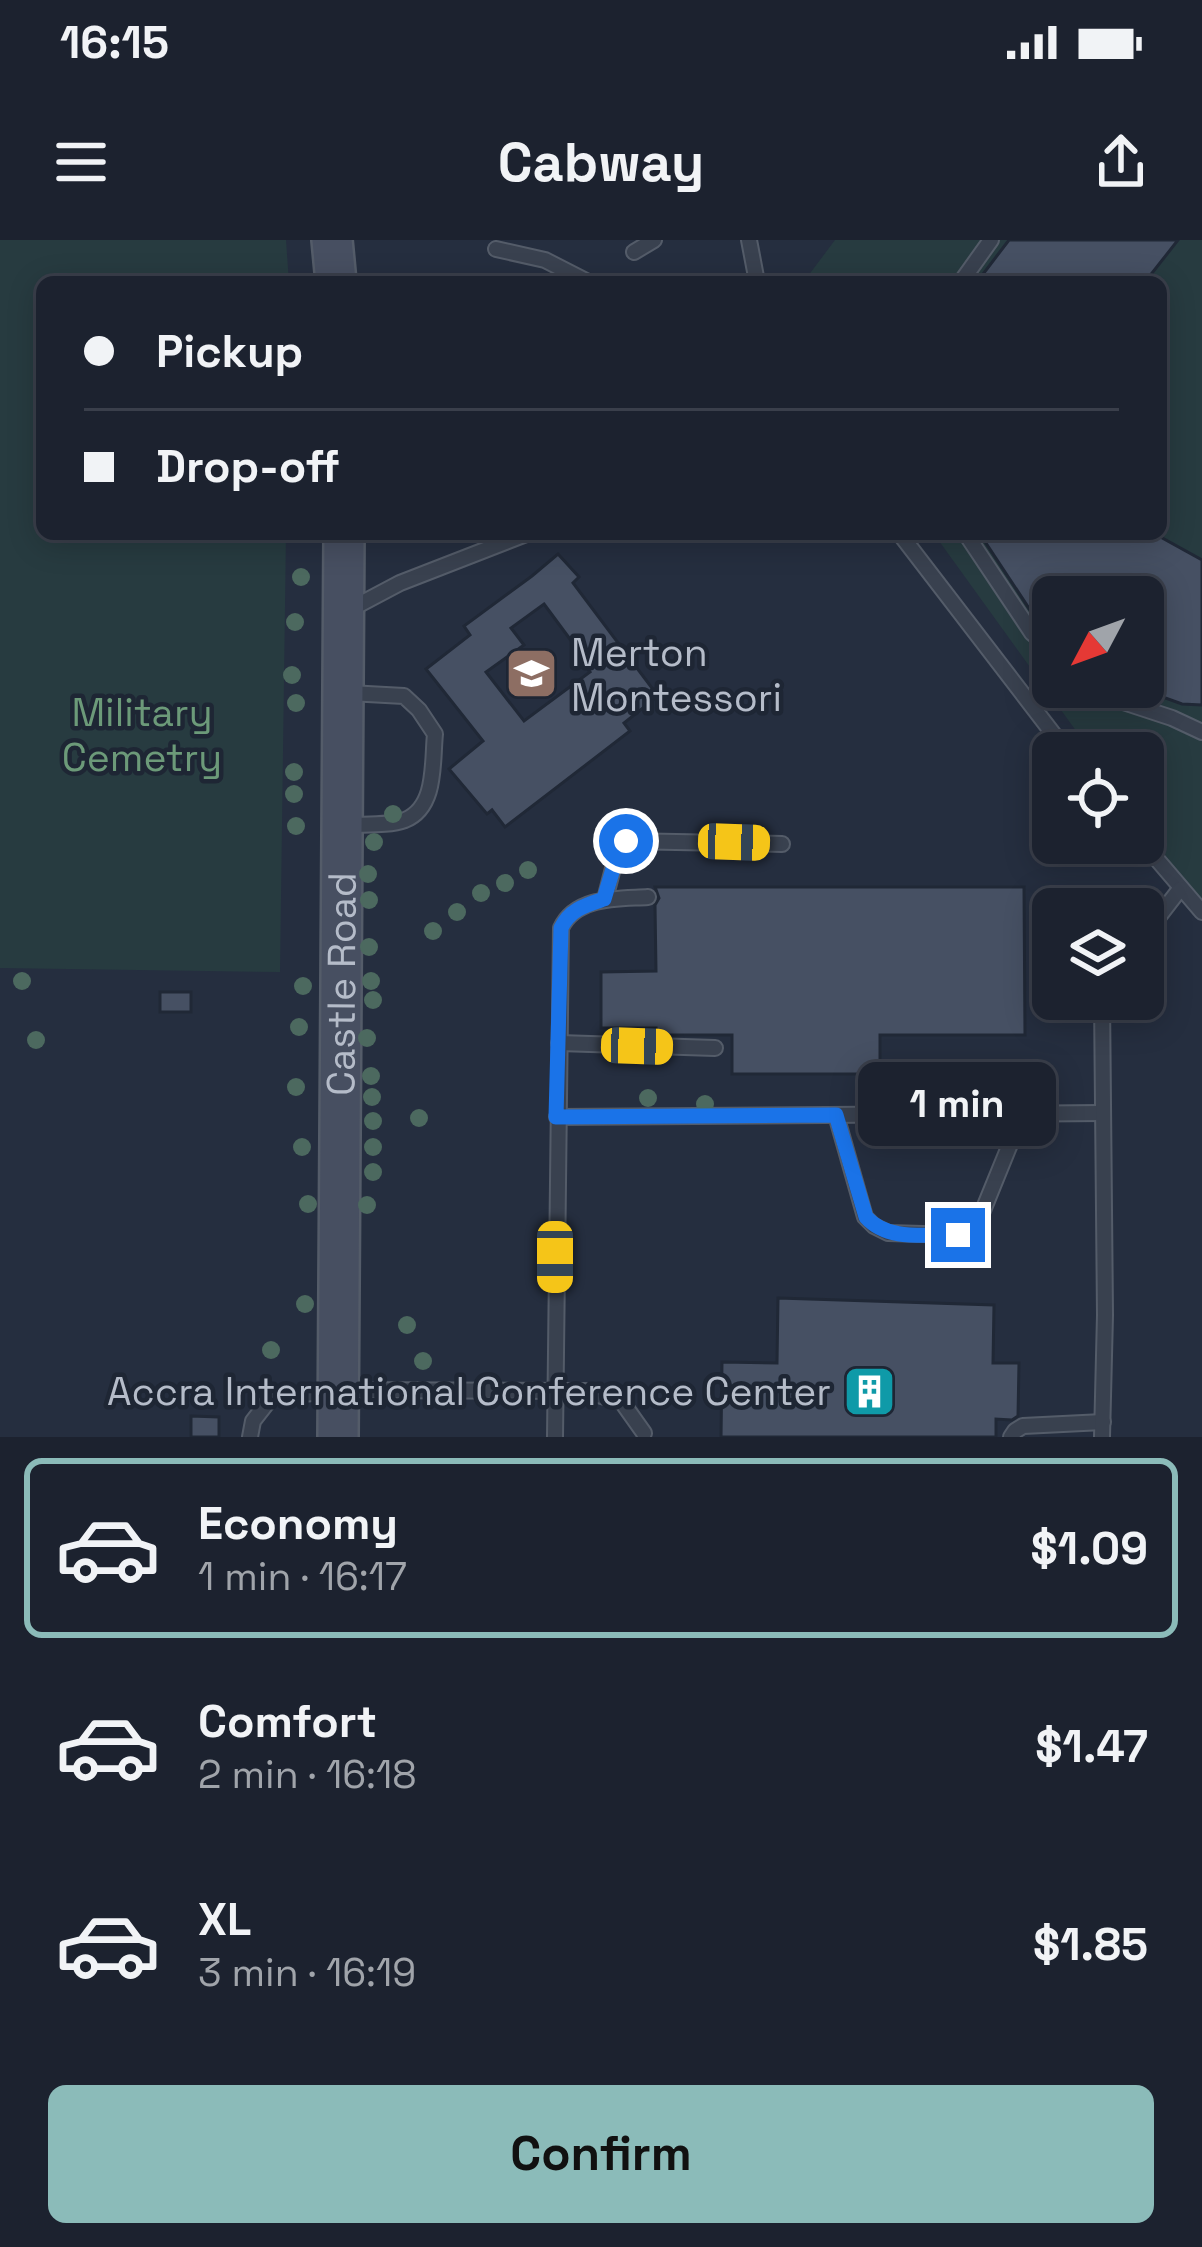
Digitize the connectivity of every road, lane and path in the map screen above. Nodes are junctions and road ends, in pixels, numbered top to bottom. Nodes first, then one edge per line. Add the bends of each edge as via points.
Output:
1 (332, 240) edge
2 (356, 240) edge
3 (654, 240) edge
4 (748, 240) edge
5 (991, 240) edge
6 (496, 249) dead end
7 (634, 252) dead end
8 (335, 276) edge
9 (355, 276) edge
10 (576, 276) edge
11 (756, 276) edge
12 (965, 276) edge
13 (344, 540) edge
14 (511, 540) edge
15 (905, 540) edge
16 (970, 540) edge
17 (343, 614) junction
18 (1032, 633) edge
19 (344, 693) junction
20 (1142, 708) edge
21 (1052, 732) edge
22 (1202, 733) edge
23 (342, 826) junction
24 (782, 844) dead end
25 (1159, 864) edge
26 (1180, 889) junction
27 (648, 897) dead end
28 (604, 899) junction
29 (1164, 910) edge
30 (1202, 912) edge
31 (1102, 1020) edge
32 (559, 1043) junction
33 (716, 1048) dead end
34 (1102, 1113) junction
35 (1022, 1114) junction
36 (836, 1115) junction
37 (556, 1117) junction
38 (338, 1390) junction
39 (555, 1390) junction
40 (1103, 1430) edge
41 (644, 1433) dead end
42 (250, 1437) edge
43 (338, 1437) edge
44 (555, 1437) edge
45 (1011, 1437) edge

1 - 8 main road
2 - 9 main road
3 - 7 lane
4 - 11 lane
5 - 12 lane
6 - 10 lane
13 - 17 main road, Castle Road
14 - 17 lane
15 - 21 lane
16 - 18 lane
17 - 19 main road, Castle Road
19 - 23 main road, Castle Road
19 - 23 lane via 404,696 435,734 428,800 414,814
20 - 22 lane
23 - 38 main road, Castle Road
24 - 28 lane via 626,841
25 - 26 lane
26 - 29 lane
26 - 30 lane
27 - 28 lane
28 - 32 lane via 578,908 561,928
31 - 34 lane
32 - 33 lane
32 - 37 lane
34 - 35 lane
34 - 40 lane
35 - 36 lane
35 - 36 lane via 982,1214 958,1235 874,1226
36 - 37 lane
37 - 39 lane
38 - 39 lane
38 - 42 lane via 271,1398
38 - 43 main road, Castle Road
39 - 41 lane via 622,1402
39 - 44 lane
40 - 45 lane via 1023,1426

